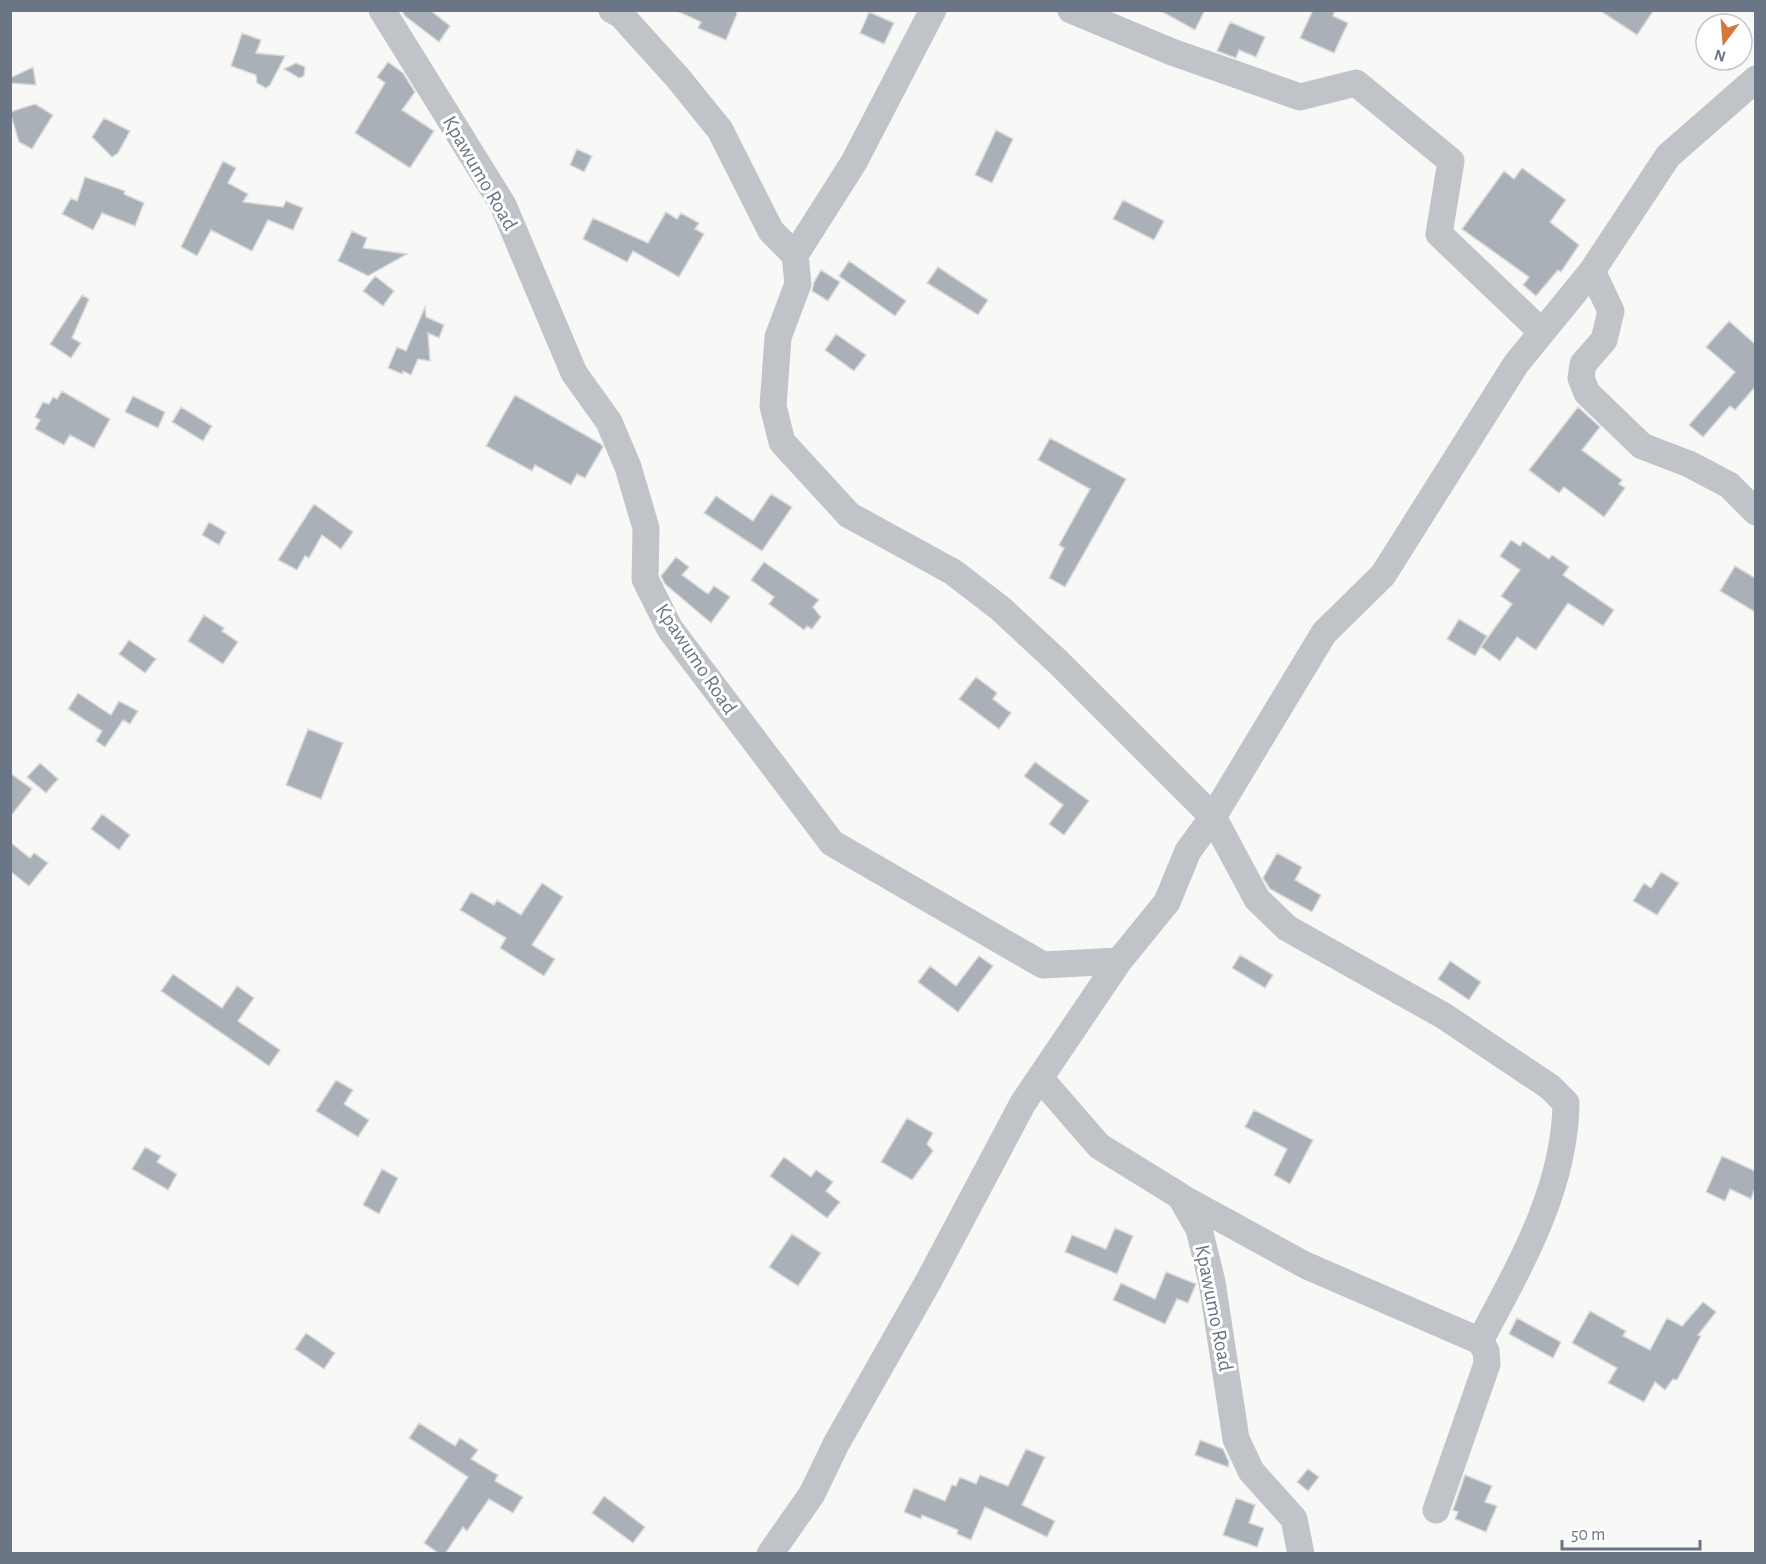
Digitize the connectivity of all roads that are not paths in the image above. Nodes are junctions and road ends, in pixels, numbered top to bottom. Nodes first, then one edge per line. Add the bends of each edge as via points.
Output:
1 (382, 10) edge
2 (612, 10) edge
3 (933, 10) edge
4 (1071, 10) edge
5 (1755, 79) edge
6 (795, 255) junction
7 (1592, 271) junction
8 (1542, 332) junction
9 (1755, 512) edge
10 (1213, 818) junction
11 (1119, 961) junction
12 (1040, 1078) junction
13 (1180, 1196) junction
14 (1480, 1341) junction
15 (1436, 1510) dead end
16 (770, 1554) edge
17 (1301, 1554) edge

1 - 11 street, Kpawumo Road via 503,205 574,373 609,422 628,467 646,528 645,579 670,629 832,843 1043,965
2 - 6 street via 678,78 720,130 771,231
3 - 6 street via 854,162
4 - 8 street via 1172,52 1300,97 1356,83 1451,161 1439,234
5 - 7 street via 1668,156
6 - 10 street via 798,284 778,337 773,406 782,442 849,514 953,572 1001,609
7 - 8 street
7 - 9 street via 1611,311 1604,340 1584,364 1581,378 1587,393 1642,446 1729,485
8 - 10 street via 1516,363 1383,576 1324,633
10 - 11 street via 1188,851 1167,902
10 - 14 street via 1257,899 1287,928 1444,1016 1550,1087 1566,1104 1566,1135 1545,1210
11 - 12 street
12 - 13 street, Kpawumo Road via 1099,1146
12 - 16 street via 812,1494
13 - 14 street via 1305,1265
13 - 17 street, Kpawumo Road via 1199,1229 1212,1282 1236,1439 1251,1471 1294,1519
14 - 15 street via 1487,1364

